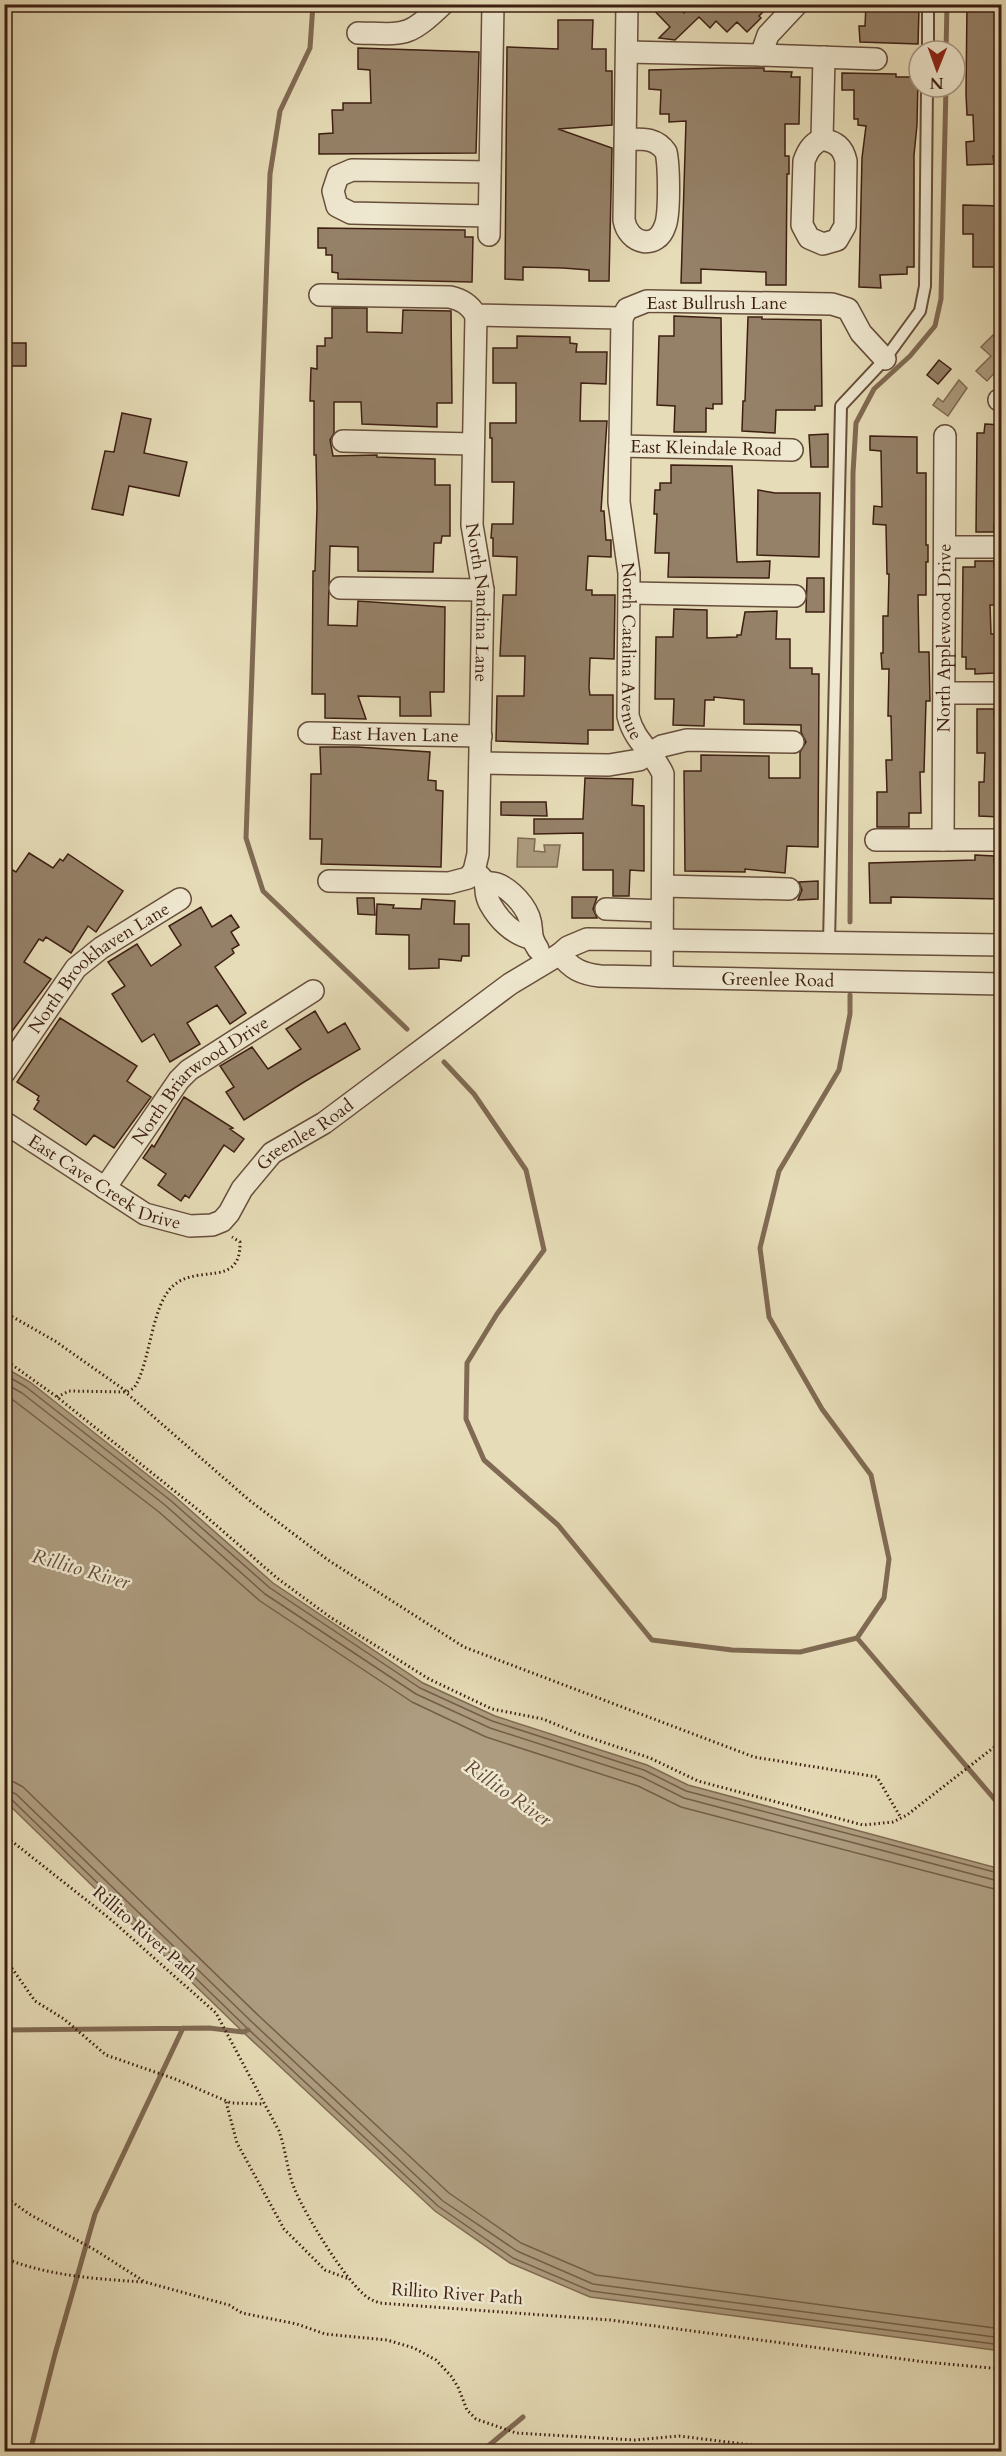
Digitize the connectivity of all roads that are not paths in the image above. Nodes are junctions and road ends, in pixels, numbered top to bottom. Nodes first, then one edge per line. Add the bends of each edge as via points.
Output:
1 (443, 4) edge
2 (493, 4) edge
3 (627, 4) edge
4 (797, 4) edge
5 (928, 4) edge
6 (358, 33) dead end
7 (928, 39) edge
8 (627, 51) junction
9 (761, 55) junction
10 (824, 57) junction
11 (876, 58) dead end
12 (927, 99) edge
13 (625, 139) dead end
14 (822, 139) dead end
15 (490, 172) junction
16 (320, 295) dead end
17 (476, 315) junction
18 (622, 318) junction
19 (885, 359) junction
20 (945, 436) dead end
21 (343, 441) dead end
22 (473, 444) junction
23 (620, 446) junction
24 (792, 450) dead end
25 (945, 547) junction
26 (1002, 547) edge
27 (340, 588) dead end
28 (483, 590) junction
29 (630, 593) junction
30 (795, 596) dead end
31 (944, 693) junction
32 (1002, 693) edge
33 (309, 733) dead end
34 (481, 736) junction
35 (793, 742) dead end
36 (650, 754) junction
37 (480, 763) junction
38 (876, 840) dead end
39 (943, 840) junction
40 (1002, 840) edge
41 (480, 877) junction
42 (329, 881) dead end
43 (663, 886) junction
44 (789, 889) dead end
45 (180, 899) dead end
46 (606, 909) dead end
47 (662, 911) junction
48 (662, 939) junction
49 (829, 942) junction
50 (1002, 945) edge
51 (553, 958) junction
52 (662, 977) junction
53 (1002, 984) edge
54 (313, 991) dead end
55 (4, 1073) edge
56 (4, 1122) edge
57 (105, 1188) junction
58 (212, 1225) joint

1 - 6 street via 407,33
2 - 15 street
3 - 8 street
4 - 9 street via 768,35
5 - 7 lane
8 - 9 street
8 - 13 street
9 - 10 street
10 - 11 street
10 - 14 street
12 - 19 lane via 925,286 920,310
15 - 15 street via 489,226 343,212 333,191 338,176 352,170
16 - 17 street via 450,297 470,306
17 - 18 street, East Bullrush Lane
17 - 22 street, North Nandina Lane
18 - 19 street, East Bullrush Lane via 627,309 647,301 832,304 848,309 861,333
18 - 23 street, North Catalina Avenue
19 - 49 lane via 841,406
20 - 25 street, North Applewood Drive
21 - 22 street
22 - 28 street, North Nandina Lane via 473,539
23 - 24 street, East Kleindale Road
23 - 29 street, North Catalina Avenue via 620,516
25 - 26 street
25 - 31 street, North Applewood Drive
27 - 28 street
28 - 34 street, North Nandina Lane
29 - 30 street
29 - 36 street, North Catalina Avenue via 628,716 632,732
31 - 32 street
31 - 39 street, North Applewood Drive
33 - 34 street, East Haven Lane
34 - 37 street, North Nandina Lane
35 - 36 street, East Haven Lane via 687,740
36 - 37 street, East Haven Lane via 609,765
36 - 43 street, North Catalina Avenue via 658,764 664,787
37 - 41 street, North Nandina Lane
38 - 39 street
39 - 40 street
41 - 42 street via 449,883
41 - 51 street via 507,888 528,914 530,938
43 - 44 street
43 - 47 street, North Catalina Avenue
45 - 55 street, North Brookhaven Lane via 76,968
46 - 47 street
47 - 48 street, North Catalina Avenue
48 - 49 street, Greenlee Road
48 - 51 street, Greenlee Road via 587,939
48 - 52 street, North Catalina Avenue
49 - 50 street, Greenlee Road
51 - 52 street, Greenlee Road via 588,974
51 - 58 street, Greenlee Road via 510,984 324,1123 272,1153 242,1189 229,1213
52 - 53 street, Greenlee Road
54 - 57 street, North Briarwood Drive via 189,1070
56 - 57 street, East Cave Creek Drive
57 - 58 street, East Cave Creek Drive via 159,1220 200,1227

